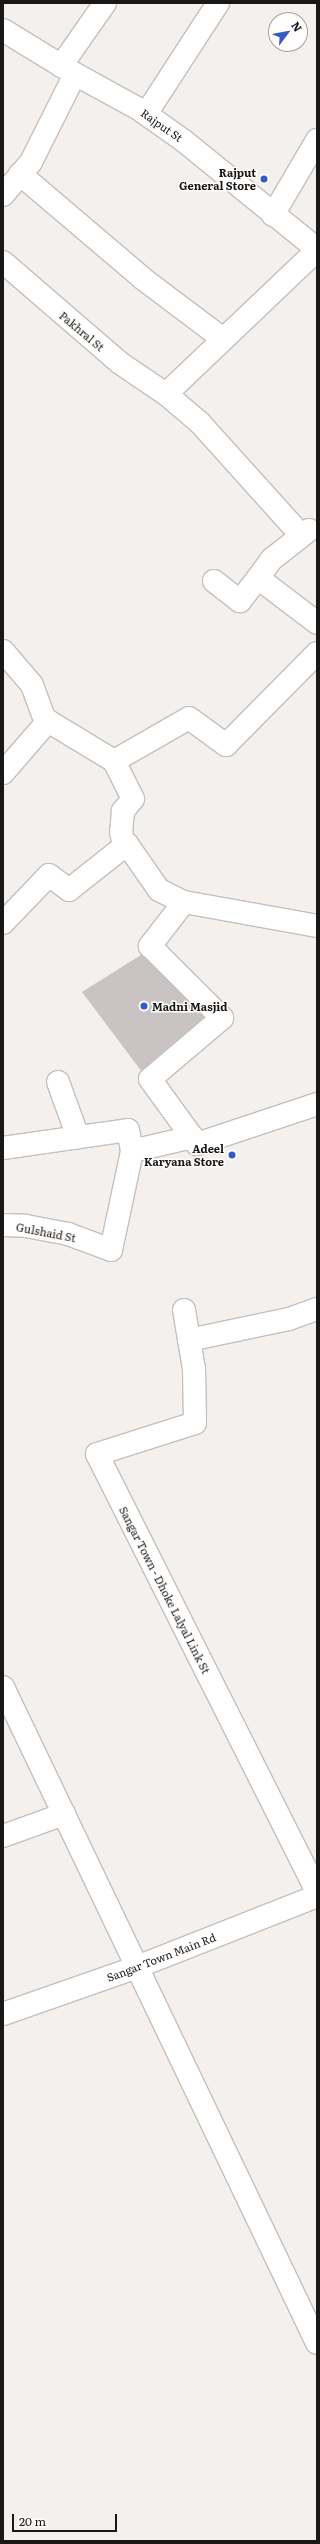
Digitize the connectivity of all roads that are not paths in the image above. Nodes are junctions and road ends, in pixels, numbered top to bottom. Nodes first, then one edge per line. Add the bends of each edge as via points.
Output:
1 (105, 3) edge
2 (218, 3) edge
3 (3, 30) edge
4 (68, 70) junction
5 (146, 114) junction
6 (317, 140) edge
7 (20, 174) junction
8 (3, 195) edge
9 (273, 215) junction
10 (314, 247) edge
11 (3, 262) edge
12 (224, 339) junction
13 (166, 394) junction
14 (258, 578) junction
15 (214, 580) dead end
16 (317, 624) edge
17 (3, 651) edge
18 (317, 653) edge
19 (46, 723) junction
20 (114, 761) junction
21 (3, 774) edge
22 (124, 846) junction
23 (184, 902) junction
24 (3, 922) edge
25 (317, 926) edge
26 (58, 1082) dead end
27 (317, 1104) edge
28 (78, 1137) junction
29 (192, 1137) junction
30 (3, 1148) edge
31 (132, 1151) junction
32 (3, 1225) edge
33 (184, 1310) dead end
34 (317, 1310) edge
35 (189, 1340) junction
36 (3, 1687) edge
37 (64, 1814) junction
38 (3, 1836) edge
39 (317, 1892) edge
40 (317, 1896) edge
41 (137, 1967) junction
42 (3, 2014) edge
43 (317, 2343) edge

1 - 4 street
2 - 5 street
3 - 4 street, Rajput St
4 - 5 street, Rajput St
4 - 7 street via 31,162
5 - 9 street, Rajput St via 184,141
6 - 9 street
7 - 8 street
7 - 12 street via 142,278
9 - 10 street, Rajput St
10 - 12 street
11 - 13 street, Pakhral St via 120,363
12 - 13 street
13 - 14 street, Pakhral St via 200,423 305,532 272,558
14 - 15 street via 240,601
14 - 16 street
17 - 19 street via 32,685
18 - 20 street via 226,745 189,718
19 - 20 street via 48,721
19 - 21 street
20 - 22 street via 133,799 123,811 121,832
22 - 23 street via 127,844 159,890
22 - 24 street via 69,890 49,875
23 - 25 street
23 - 29 street via 150,946 222,1018 150,1079
26 - 28 street
27 - 29 street via 197,1144
28 - 30 street
28 - 31 street via 128,1130
29 - 31 street
31 - 32 street, Gulshaid St via 110,1250 68,1234 26,1226
33 - 35 street, Sangar Town - Dhoke Lalyal Link St
34 - 35 street via 289,1319
35 - 39 street, Sangar Town - Dhoke Lalyal Link St via 194,1369 195,1423 97,1454
36 - 37 street
37 - 38 street
37 - 41 street
40 - 41 street, Sangar Town Main Rd
41 - 42 street, Sangar Town Main Rd
41 - 43 street

